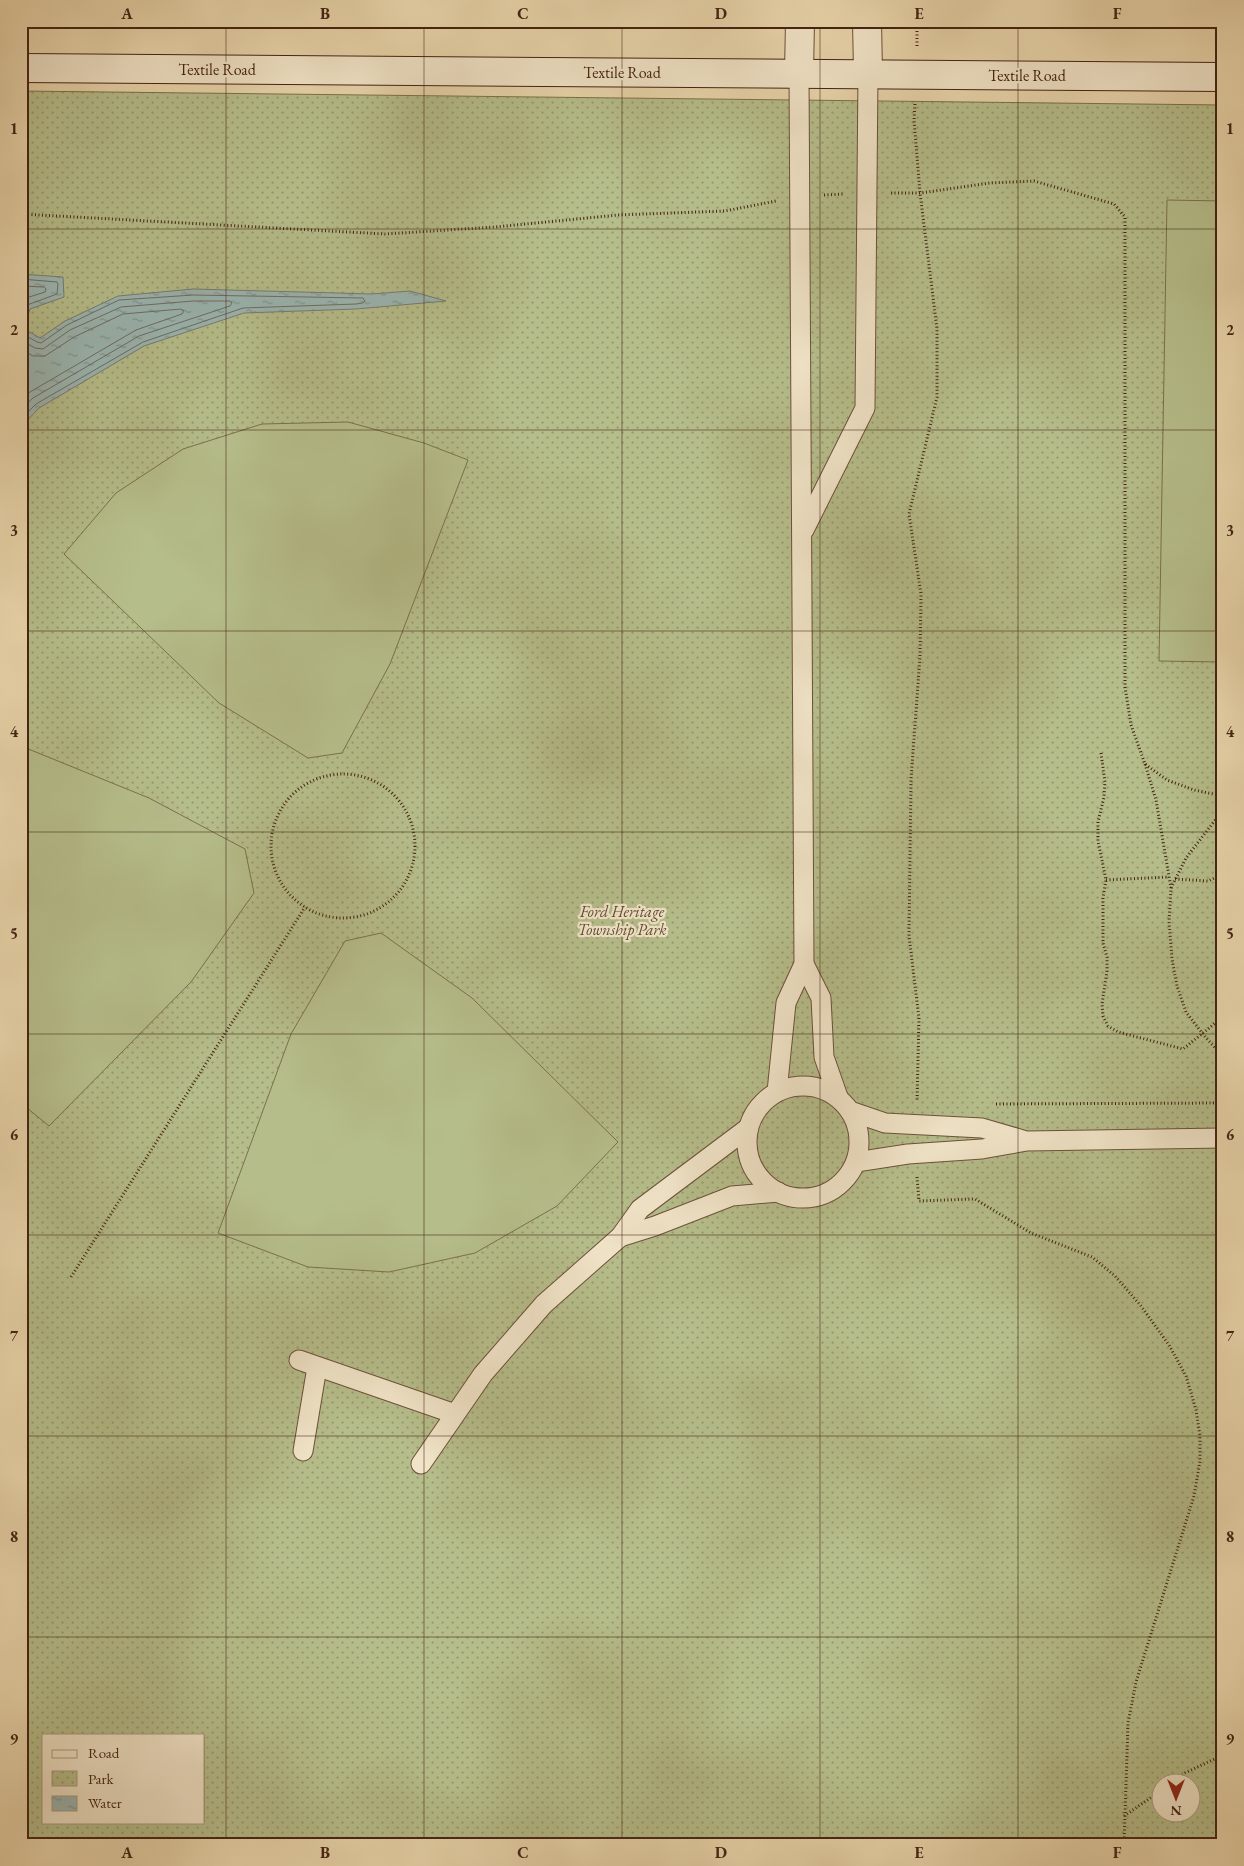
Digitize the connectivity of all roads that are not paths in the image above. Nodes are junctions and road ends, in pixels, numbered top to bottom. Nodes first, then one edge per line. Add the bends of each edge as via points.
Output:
1 (800, 21) edge
2 (867, 21) edge
3 (21, 68) edge
4 (799, 73) junction
5 (868, 73) junction
6 (1223, 77) edge
7 (802, 533) junction
8 (804, 964) junction
9 (778, 1092) junction
10 (844, 1104) junction
11 (748, 1128) junction
12 (1223, 1138) edge
13 (1027, 1140) junction
14 (856, 1162) junction
15 (778, 1192) junction
16 (620, 1237) junction
17 (299, 1360) dead end
18 (317, 1367) junction
19 (455, 1414) junction
20 (303, 1451) dead end
21 (421, 1464) dead end

1 - 4 main road
2 - 5 main road
3 - 4 main road, Textile Road
4 - 5 main road, Textile Road
4 - 7 lane
5 - 6 main road, Textile Road
5 - 7 lane via 865,408
7 - 8 lane
8 - 9 lane via 786,1003
8 - 10 lane via 821,998 824,1057
9 - 10 lane via 805,1085 822,1089
9 - 11 lane via 756,1110
10 - 13 lane via 885,1123 982,1128
10 - 14 lane via 858,1127 860,1145
11 - 15 lane via 747,1147 752,1165 762,1181
11 - 16 lane via 640,1209
12 - 13 lane
13 - 14 lane via 982,1149
14 - 15 lane via 833,1190 815,1197 796,1198
15 - 16 lane via 732,1196
16 - 19 lane via 544,1304 483,1374
17 - 18 lane
18 - 19 lane
18 - 20 lane
19 - 21 lane

